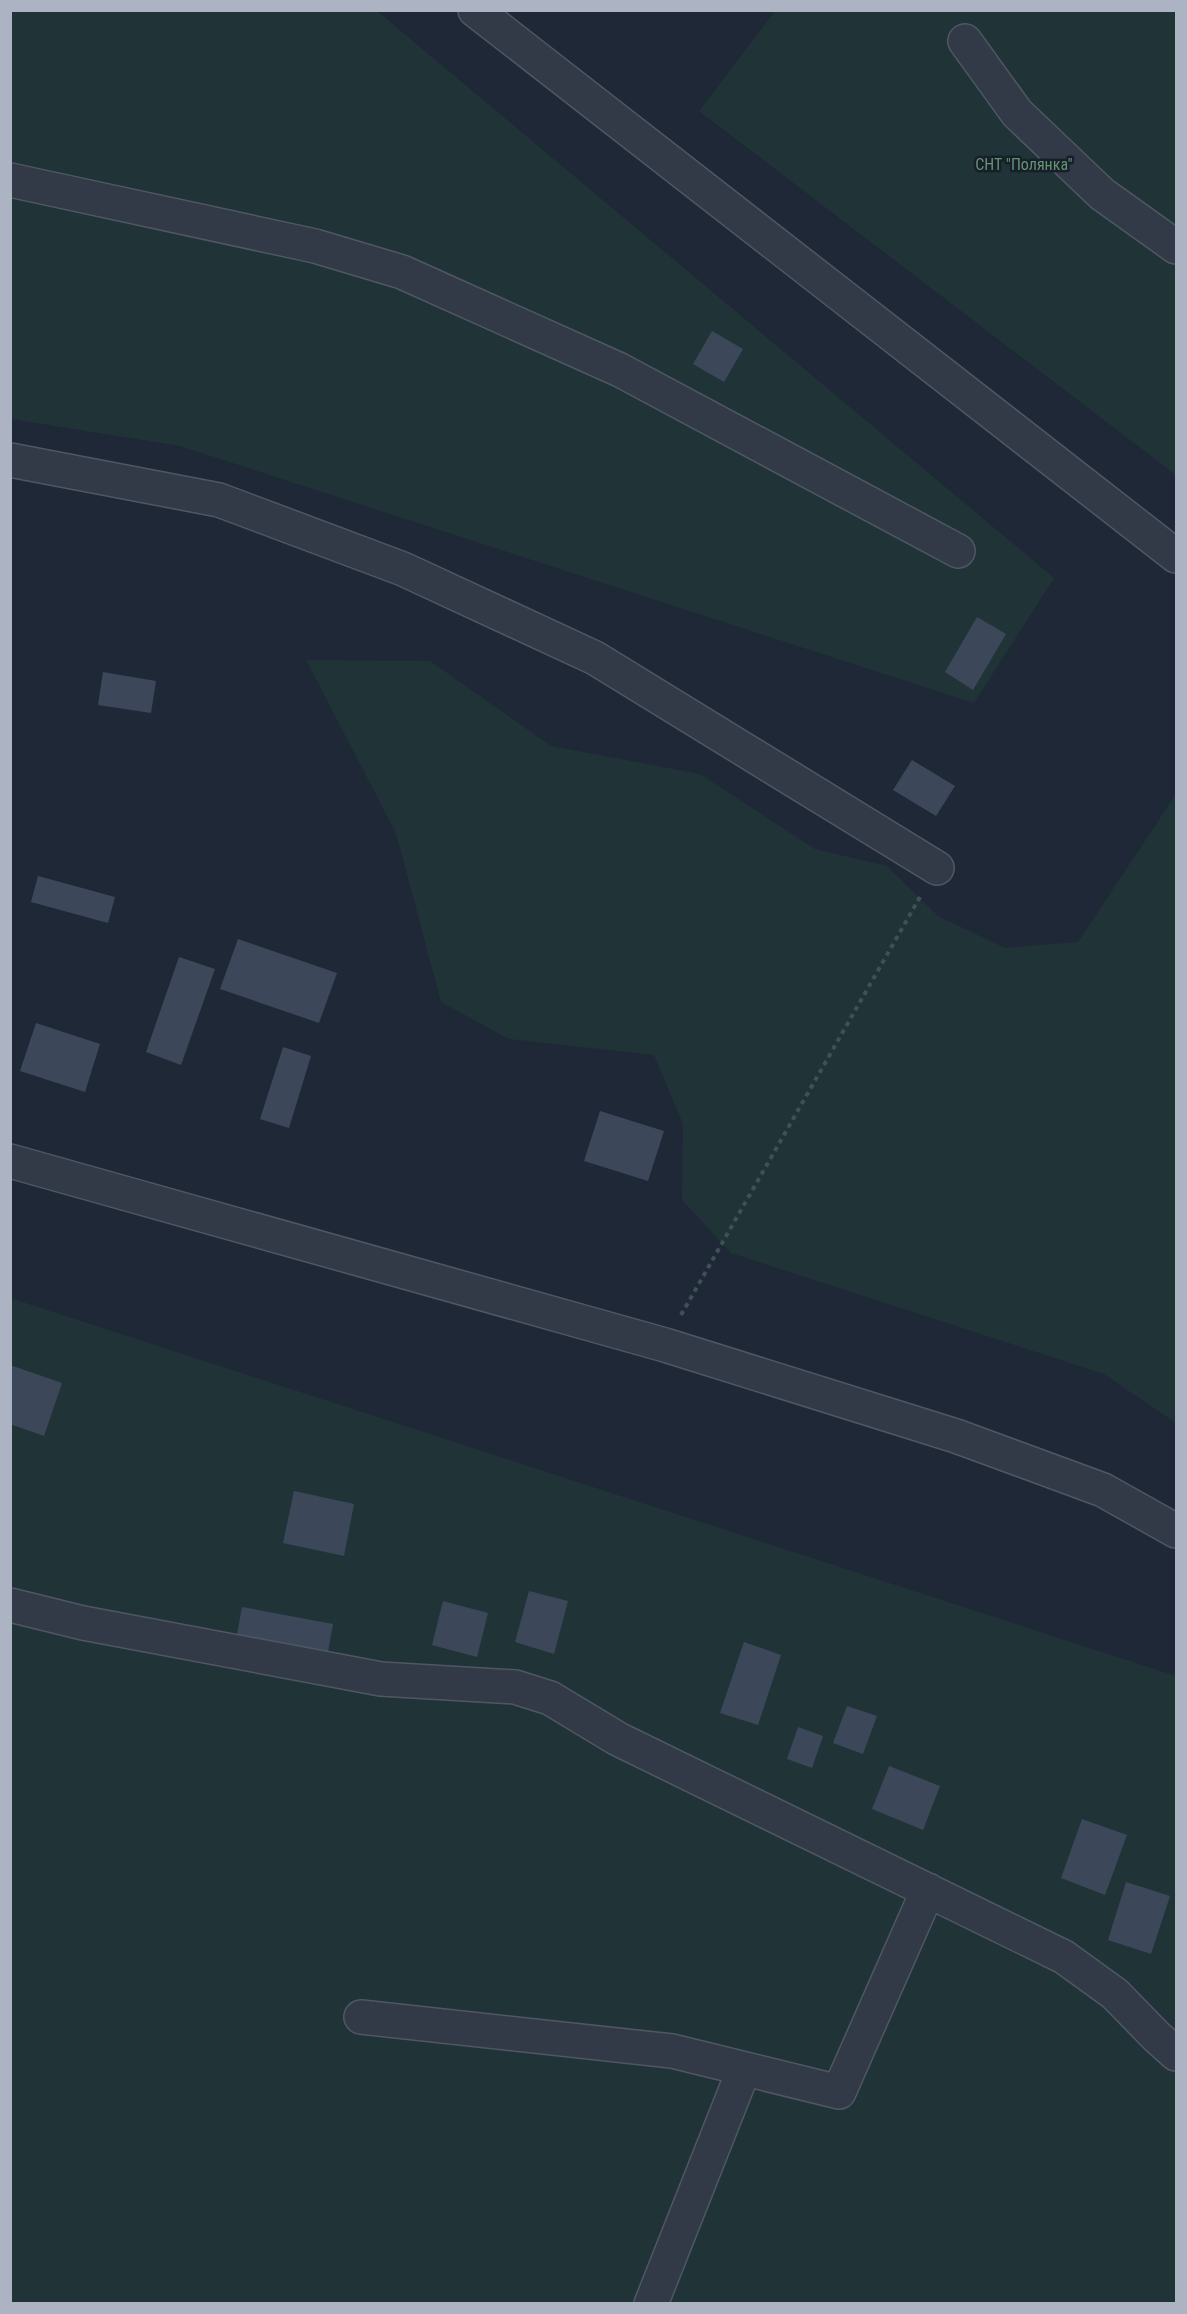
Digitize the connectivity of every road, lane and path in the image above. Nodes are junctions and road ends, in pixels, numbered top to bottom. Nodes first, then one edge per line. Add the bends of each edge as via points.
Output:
1 (475, 10) edge
2 (965, 41) dead end
3 (10, 180) edge
4 (1176, 247) edge
5 (10, 460) edge
6 (958, 551) dead end
7 (1176, 556) edge
8 (937, 868) joint
9 (10, 1161) edge
10 (665, 1345) junction
11 (1176, 1531) edge
12 (10, 1605) edge
13 (928, 1890) junction
14 (362, 2017) dead end
15 (1176, 2054) edge
16 (744, 2069) junction
17 (651, 2304) edge

1 - 7 street
2 - 4 street via 1017,113 1102,194
3 - 6 street via 315,246 402,272 620,370
5 - 8 street via 219,500 403,569 594,658
8 - 10 path
9 - 10 street
10 - 11 street via 956,1436 1092,1486
12 - 13 street via 83,1623 381,1679 524,1690 550,1698 618,1739
13 - 15 street via 1064,1957 1115,1994
13 - 16 street via 839,2092
14 - 16 street via 672,2051
16 - 17 street

